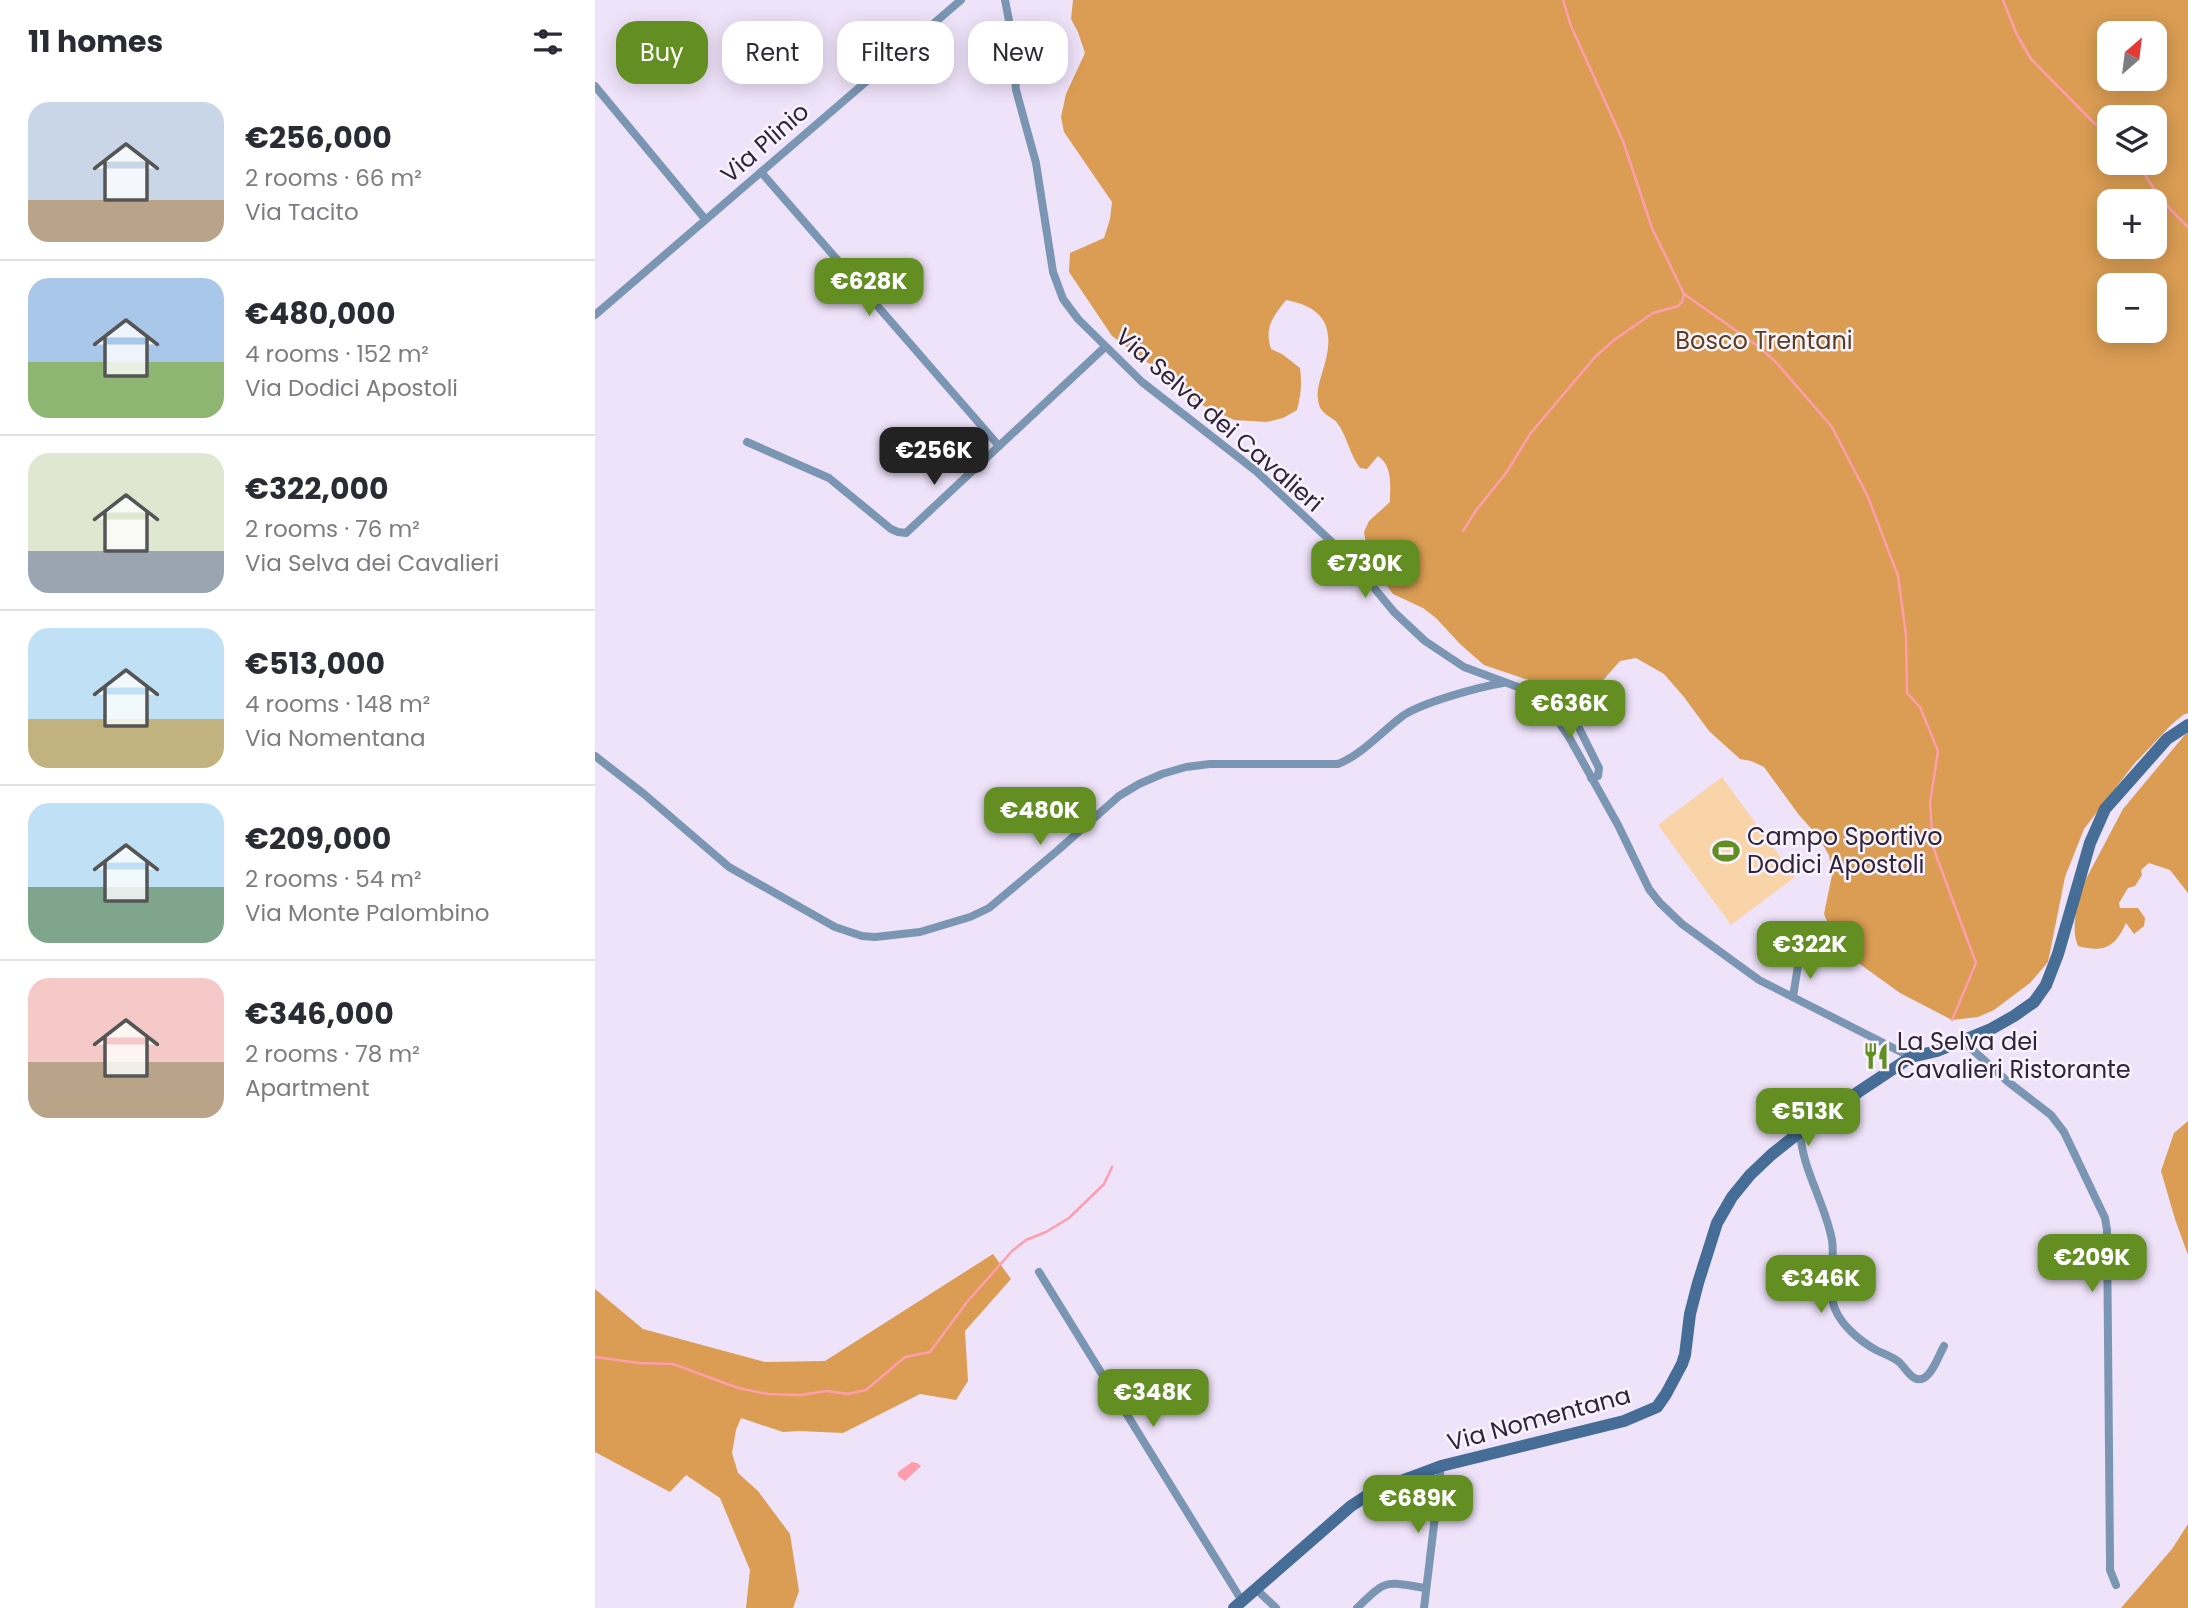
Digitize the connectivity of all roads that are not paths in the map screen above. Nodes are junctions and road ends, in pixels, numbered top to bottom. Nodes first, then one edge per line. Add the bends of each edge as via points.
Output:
1 (961, 0) edge
2 (1005, 0) edge
3 (595, 86) edge
4 (761, 172) junction
5 (705, 219) junction
6 (595, 315) edge
7 (1105, 347) junction
8 (747, 442) dead end
9 (999, 446) junction
10 (1506, 682) junction
11 (1577, 714) dead end
12 (2188, 724) edge
13 (595, 756) edge
14 (1591, 778) junction
15 (1799, 959) dead end
16 (1793, 997) junction
17 (1963, 1041) junction
18 (1911, 1057) junction
19 (1800, 1133) junction
20 (1039, 1272) dead end
21 (1944, 1346) dead end
22 (1441, 1466) junction
23 (2116, 1584) dead end
24 (1426, 1588) junction
25 (1256, 1589) junction
26 (1238, 1605) edge
27 (1276, 1608) edge
28 (1357, 1608) edge
29 (1423, 1608) edge

1 - 4 street, Via Plinio
2 - 7 street, Via Selva dei Cavalieri via 1016,90 1036,163 1054,278 1068,307
3 - 5 street
4 - 5 street, Via Plinio
4 - 9 street
5 - 6 street, Via Plinio
7 - 9 street
7 - 10 street, Via Selva dei Cavalieri via 1256,471 1351,560 1425,641 1458,664
8 - 9 street via 829,478 885,524 904,533
10 - 13 street via 1410,712 1338,764 1210,764 1147,780 1119,796 989,908 920,932 889,937 866,937 840,929 739,874
10 - 14 street, Via Selva dei Cavalieri via 1545,702
11 - 14 street via 1576,722 1599,768 1598,776
12 - 17 main road, Via Nomentana via 2167,739 2105,809 2041,993 2014,1016
14 - 16 street, Via Selva dei Cavalieri via 1660,903 1747,973
15 - 16 street
16 - 18 street, Via Selva dei Cavalieri
17 - 18 main road, Via Nomentana
17 - 23 street via 2056,1121 2105,1218 2110,1570
18 - 19 main road, Via Nomentana
19 - 21 street via 1803,1157 1830,1233 1834,1258 1831,1298 1839,1317 1861,1340 1895,1359 1918,1379 1929,1374
19 - 22 main road, Via Nomentana via 1770,1155 1724,1208 1694,1298 1682,1364 1657,1407 1624,1421
20 - 26 street
22 - 24 street
22 - 25 main road, Via Nomentana via 1363,1497
24 - 28 street via 1383,1585
24 - 29 street
25 - 26 main road, Via Nomentana
25 - 27 street

